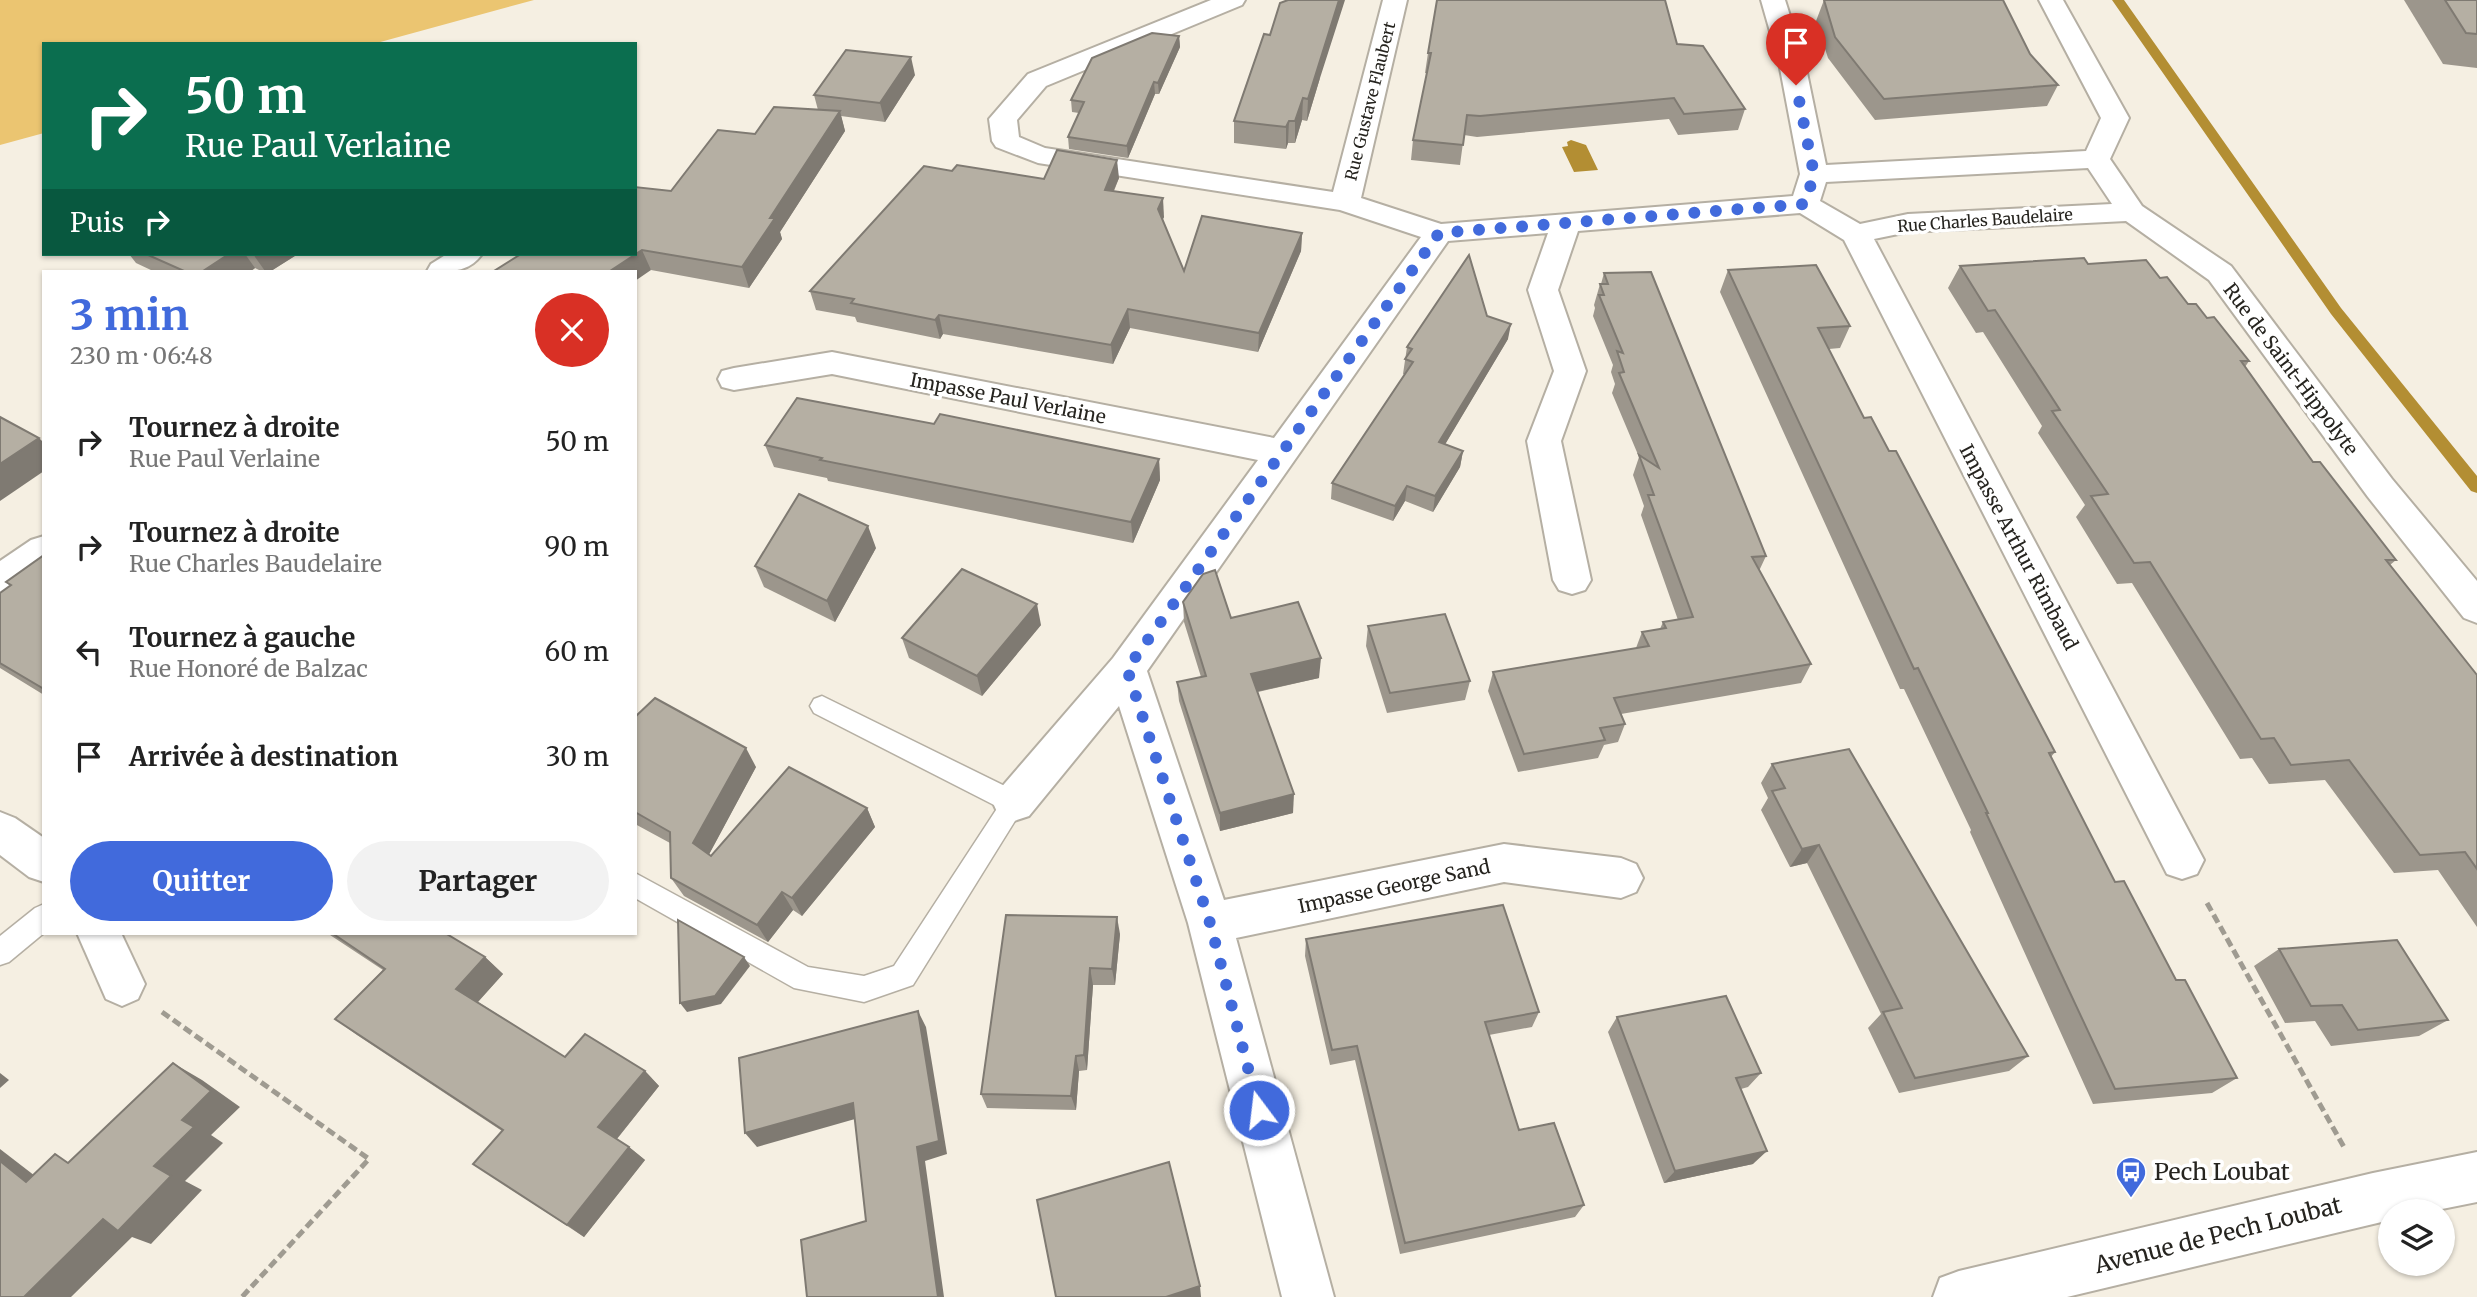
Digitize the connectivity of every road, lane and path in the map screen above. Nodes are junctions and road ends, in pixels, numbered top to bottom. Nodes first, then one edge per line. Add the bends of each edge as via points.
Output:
1 (1233, 0) edge
2 (1395, 0) edge
3 (1773, 0) edge
4 (2051, 0) edge
5 (2096, 159) junction
6 (1814, 174) junction
7 (1345, 202) junction
8 (1805, 204) junction
9 (2132, 212) junction
10 (1566, 223) junction
11 (1439, 233) junction
12 (1856, 234) junction
13 (464, 256) edge
14 (443, 270) edge
15 (734, 379) dead end
16 (1281, 452) junction
17 (42, 551) edge
18 (0, 580) edge
19 (1572, 580) dead end
20 (2477, 608) edge
21 (1127, 669) junction
22 (821, 706) dead end
23 (1014, 803) junction
24 (0, 831) edge
25 (2182, 860) joint
26 (42, 862) edge
27 (1621, 878) dead end
28 (637, 886) edge
29 (42, 918) edge
30 (1210, 923) junction
31 (100, 935) edge
32 (0, 953) edge
33 (122, 984) joint
34 (2477, 1177) edge
35 (2373, 1198) junction
36 (242, 1297) edge
37 (1308, 1297) edge
38 (1959, 1297) edge

1 - 7 street via 1037,80 1003,119 1006,141 1038,155
2 - 7 street, Rue Gustave Flaubert
3 - 6 street via 1792,63
4 - 5 street via 2115,118
5 - 6 street
5 - 9 street, Rue de Saint-Hippolyte
6 - 8 street
7 - 11 street
8 - 10 street
8 - 12 street
9 - 12 street, Rue Charles Baudelaire via 1909,222
9 - 20 street, Rue de Saint-Hippolyte via 2220,273 2380,488
10 - 11 street
10 - 19 street via 1543,290 1570,371 1544,441
11 - 16 street
12 - 25 street, Impasse Arthur Rimbaud
13 - 14 street
15 - 16 street, Impasse Paul Verlaine via 832,363
16 - 21 street
17 - 18 street
21 - 23 street
21 - 30 street
22 - 23 lane
23 - 28 lane via 903,976 864,989 804,979
24 - 26 street
25 - 35 path
27 - 30 street, Impasse George Sand via 1504,863
29 - 32 lane
30 - 37 street
31 - 33 street
33 - 36 path via 369,1159
34 - 35 street, Avenue de Pech Loubat
35 - 38 street, Avenue de Pech Loubat

